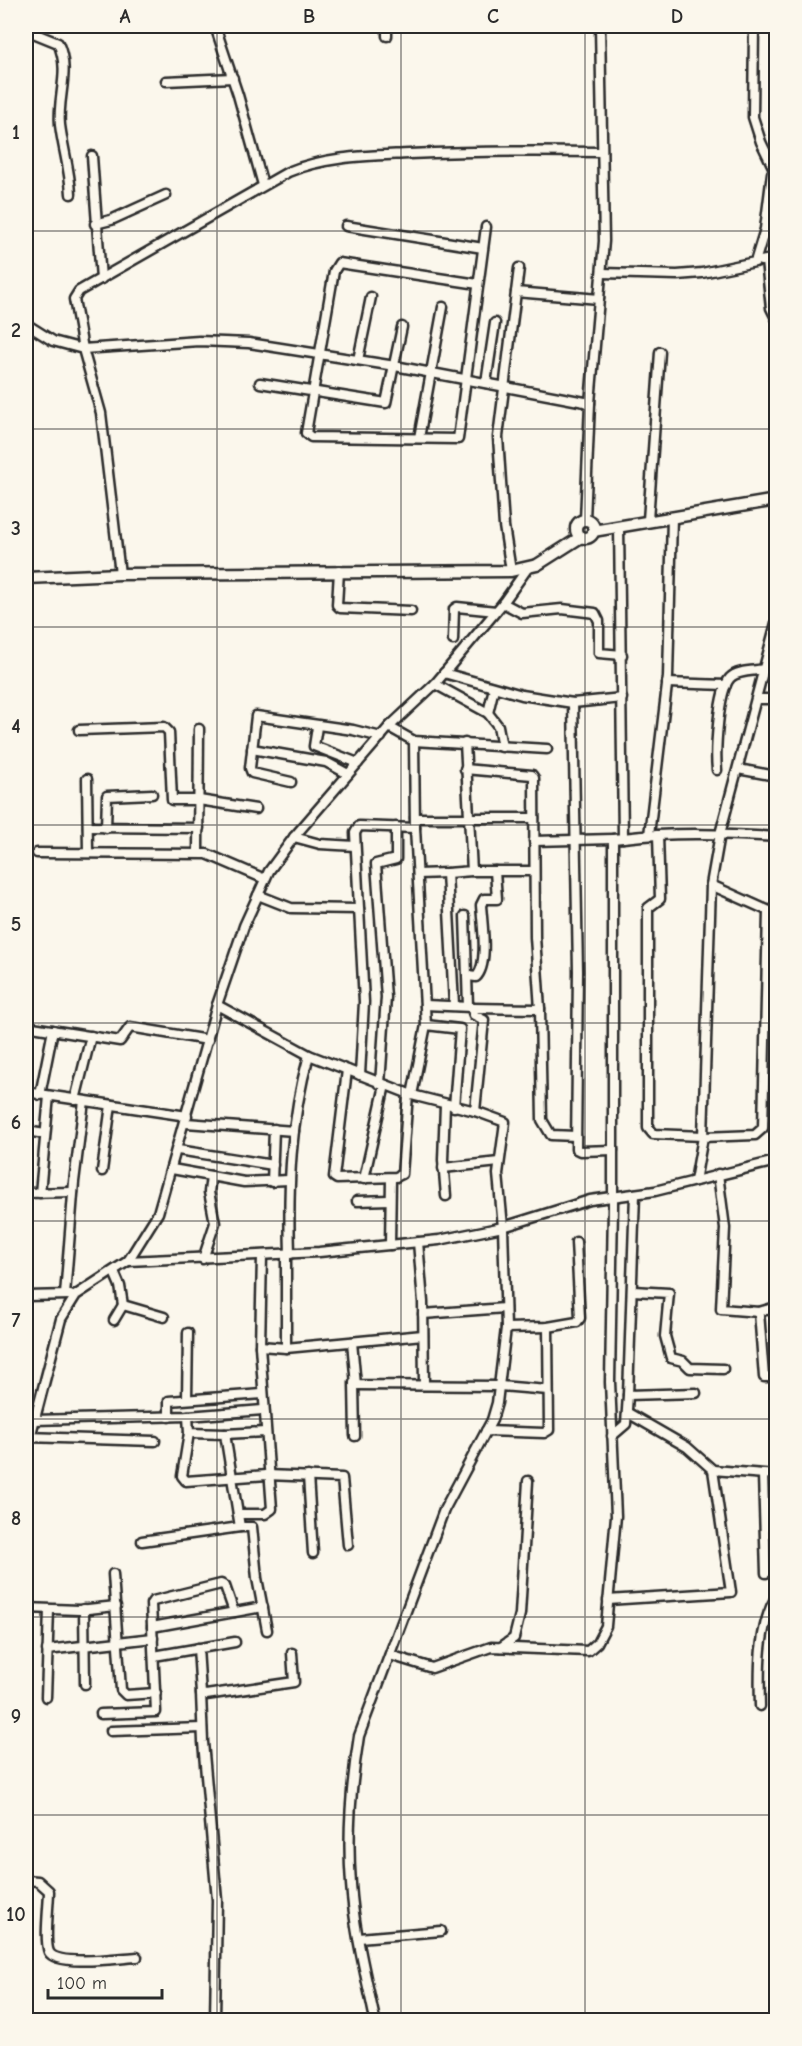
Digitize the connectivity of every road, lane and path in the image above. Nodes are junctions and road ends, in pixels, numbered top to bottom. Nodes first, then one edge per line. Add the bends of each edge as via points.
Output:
1 (215, 26) edge
2 (387, 26) edge
3 (600, 26) edge
4 (754, 26) edge
5 (26, 30) edge
6 (387, 36) dead end
7 (233, 78) junction
8 (166, 81) dead end
9 (602, 152) junction
10 (92, 156) dead end
11 (775, 169) edge
12 (263, 185) junction
13 (71, 194) dead end
14 (166, 195) dead end
15 (95, 224) junction
16 (346, 226) dead end
17 (486, 227) dead end
18 (483, 248) junction
19 (777, 258) edge
20 (766, 261) junction
21 (755, 262) junction
22 (519, 268) dead end
23 (602, 273) junction
24 (101, 279) junction
25 (478, 284) junction
26 (516, 292) junction
27 (371, 297) dead end
28 (599, 299) junction
29 (443, 307) dead end
30 (777, 318) edge
31 (495, 323) dead end
32 (26, 324) edge
33 (402, 327) dead end
34 (83, 349) junction
35 (660, 352) dead end
36 (318, 354) junction
37 (358, 360) junction
38 (395, 366) junction
39 (431, 374) junction
40 (467, 380) junction
41 (260, 383) dead end
42 (486, 383) junction
43 (505, 387) junction
44 (311, 392) junction
45 (590, 403) junction
46 (419, 438) junction
47 (777, 500) edge
48 (672, 517) junction
49 (585, 520) junction
50 (648, 520) junction
51 (619, 526) junction
52 (593, 531) junction
53 (581, 537) junction
54 (527, 569) junction
55 (511, 571) junction
56 (339, 572) junction
57 (120, 574) junction
58 (26, 578) edge
59 (503, 603) junction
60 (411, 611) dead end
61 (496, 611) junction
62 (777, 623) edge
63 (453, 640) dead end
64 (622, 655) junction
65 (765, 669) junction
66 (444, 673) junction
67 (435, 684) junction
68 (668, 684) junction
69 (726, 685) junction
70 (494, 688) junction
71 (622, 698) junction
72 (757, 699) junction
73 (777, 699) edge
74 (573, 703) junction
75 (488, 713) junction
76 (317, 727) junction
77 (389, 727) junction
78 (199, 729) dead end
79 (79, 730) dead end
80 (381, 737) junction
81 (414, 741) junction
82 (465, 743) junction
83 (502, 747) junction
84 (252, 749) junction
85 (547, 749) dead end
86 (358, 763) junction
87 (465, 769) junction
88 (738, 769) junction
89 (717, 770) dead end
90 (348, 774) junction
91 (777, 776) edge
92 (87, 779) dead end
93 (291, 782) dead end
94 (152, 794) dead end
95 (199, 800) junction
96 (256, 809) dead end
97 (468, 818) junction
98 (534, 818) junction
99 (415, 823) junction
100 (396, 827) junction
101 (88, 828) junction
102 (106, 828) junction
103 (199, 828) junction
104 (720, 834) junction
105 (654, 835) junction
106 (294, 837) junction
107 (777, 837) edge
108 (618, 838) junction
109 (576, 840) junction
110 (534, 841) junction
111 (356, 846) junction
112 (88, 852) junction
113 (37, 853) dead end
114 (198, 853) junction
115 (472, 871) junction
116 (495, 871) junction
117 (534, 871) junction
118 (447, 873) junction
119 (418, 874) junction
120 (265, 879) junction
121 (711, 885) junction
122 (258, 895) junction
123 (359, 909) junction
124 (772, 913) edge
125 (465, 916) dead end
126 (468, 976) junction
127 (218, 1005) junction
128 (425, 1005) junction
129 (454, 1005) junction
130 (470, 1007) junction
131 (540, 1009) junction
132 (426, 1025) junction
133 (26, 1026) edge
134 (53, 1030) junction
135 (91, 1036) junction
136 (208, 1040) junction
137 (309, 1055) junction
138 (347, 1070) junction
139 (360, 1075) junction
140 (383, 1085) junction
141 (26, 1092) edge
142 (410, 1094) junction
143 (45, 1095) junction
144 (80, 1100) junction
145 (111, 1105) junction
146 (449, 1106) junction
147 (475, 1111) junction
148 (186, 1119) junction
149 (274, 1130) junction
150 (26, 1131) edge
151 (294, 1131) junction
152 (45, 1134) junction
153 (576, 1136) junction
154 (703, 1137) junction
155 (178, 1150) junction
156 (613, 1150) junction
157 (777, 1161) edge
158 (499, 1162) junction
159 (273, 1165) junction
160 (443, 1168) junction
161 (172, 1169) junction
162 (102, 1171) dead end
163 (718, 1174) junction
164 (211, 1176) junction
165 (391, 1178) junction
166 (364, 1179) junction
167 (289, 1180) junction
168 (695, 1180) junction
169 (273, 1182) junction
170 (73, 1192) junction
171 (26, 1193) edge
172 (40, 1193) junction
173 (635, 1194) junction
174 (446, 1196) dead end
175 (613, 1197) junction
176 (390, 1200) junction
177 (357, 1201) dead end
178 (503, 1227) junction
179 (418, 1242) junction
180 (576, 1242) dead end
181 (390, 1245) junction
182 (288, 1254) junction
183 (262, 1256) junction
184 (203, 1259) junction
185 (128, 1261) junction
186 (114, 1272) junction
187 (633, 1291) junction
188 (76, 1294) junction
189 (65, 1295) junction
190 (26, 1296) edge
191 (123, 1305) junction
192 (777, 1307) edge
193 (505, 1308) junction
194 (759, 1312) junction
195 (423, 1314) junction
196 (164, 1317) dead end
197 (114, 1320) dead end
198 (548, 1327) junction
199 (506, 1328) junction
200 (189, 1333) dead end
201 (423, 1335) junction
202 (352, 1342) junction
203 (260, 1346) junction
204 (286, 1348) junction
205 (723, 1369) dead end
206 (777, 1377) edge
207 (354, 1383) junction
208 (424, 1385) junction
209 (500, 1386) junction
210 (548, 1390) junction
211 (696, 1393) dead end
212 (262, 1394) junction
213 (628, 1395) junction
214 (187, 1399) junction
215 (263, 1410) junction
216 (628, 1413) junction
217 (188, 1416) junction
218 (169, 1417) junction
219 (34, 1420) junction
220 (486, 1431) junction
221 (264, 1432) junction
222 (189, 1433) junction
223 (225, 1434) junction
224 (355, 1436) dead end
225 (612, 1436) junction
226 (28, 1437) edge
227 (155, 1441) dead end
228 (26, 1453) edge
229 (713, 1470) junction
230 (777, 1474) edge
231 (267, 1475) junction
232 (763, 1475) junction
233 (308, 1476) junction
234 (232, 1479) junction
235 (528, 1481) dead end
236 (238, 1514) junction
237 (240, 1527) junction
238 (142, 1541) dead end
239 (348, 1545) dead end
240 (313, 1553) dead end
241 (766, 1573) dead end
242 (113, 1574) dead end
243 (777, 1597) edge
244 (609, 1600) junction
245 (116, 1606) junction
246 (263, 1606) junction
247 (26, 1608) edge
248 (84, 1609) junction
249 (49, 1610) junction
250 (234, 1612) junction
251 (152, 1627) junction
252 (267, 1630) dead end
253 (153, 1638) junction
254 (119, 1642) junction
255 (235, 1642) dead end
256 (86, 1646) junction
257 (501, 1647) junction
258 (198, 1648) junction
259 (47, 1650) junction
260 (292, 1653) dead end
261 (390, 1655) junction
262 (154, 1656) junction
263 (85, 1684) dead end
264 (156, 1692) junction
265 (201, 1694) junction
266 (46, 1697) dead end
267 (760, 1706) dead end
268 (101, 1714) dead end
269 (202, 1728) junction
270 (111, 1731) dead end
271 (26, 1880) edge
272 (441, 1930) dead end
273 (359, 1938) junction
274 (137, 1957) dead end
275 (215, 2020) edge
276 (375, 2020) edge

1 - 7 street
2 - 6 street
3 - 9 street
4 - 11 street via 753,117
5 - 13 street via 58,43 64,57 60,124
7 - 8 street
7 - 12 street
9 - 12 street via 486,150 365,155 303,165
9 - 23 street
10 - 15 street
11 - 21 street
12 - 24 street
14 - 15 street
15 - 24 street
16 - 18 street
17 - 18 street
18 - 25 street
19 - 20 street
20 - 21 street
20 - 30 street via 771,308
21 - 23 street via 677,275
22 - 26 street
23 - 28 street
24 - 34 street via 75,296
25 - 36 street via 339,263 334,271
25 - 40 street
26 - 28 street
26 - 43 street
27 - 37 street
28 - 45 street
29 - 39 street
31 - 42 street
32 - 34 street via 53,341
33 - 38 street
34 - 36 street via 199,341 249,343
34 - 57 street via 101,413
35 - 50 street
36 - 37 street
36 - 44 street
37 - 38 street
38 - 39 street
38 - 44 street via 386,403
39 - 40 street
39 - 46 street
40 - 42 street
40 - 46 street via 458,439
41 - 44 street
42 - 43 street
43 - 45 street
43 - 55 street via 498,436
44 - 46 street via 305,430 311,437
45 - 49 street
47 - 48 main road
48 - 50 main road
48 - 68 street
49 - 52 main road
49 - 53 main road via 576,527
50 - 51 main road
51 - 52 main road
51 - 64 street
52 - 53 main road
53 - 54 main road
54 - 55 main road
54 - 59 street
55 - 56 main road
56 - 57 main road
56 - 60 street via 340,608
57 - 58 main road
59 - 61 street
59 - 64 street via 522,613 562,609 595,613 599,621 598,652
61 - 63 street via 454,609
61 - 66 street
62 - 65 street
64 - 71 street
65 - 69 street via 737,673
65 - 72 street
66 - 67 street
66 - 70 street
67 - 75 street
67 - 77 street
68 - 69 street
68 - 105 street
69 - 89 street
70 - 74 street
70 - 75 street
71 - 74 street
71 - 108 street
72 - 73 street
72 - 88 street
74 - 109 street
75 - 83 street via 498,726
76 - 80 street
76 - 84 street via 259,715 253,722
76 - 86 street via 315,746
77 - 80 street
77 - 81 street
78 - 95 street
79 - 95 street via 164,727 169,732 172,799
80 - 86 street
81 - 82 street
81 - 99 street
82 - 83 street
82 - 87 street
83 - 85 street
84 - 90 street via 326,762
84 - 93 street via 252,772
86 - 90 street
87 - 97 street
87 - 98 street via 532,775
88 - 91 street
88 - 104 street
90 - 106 street
92 - 101 street
94 - 102 street via 107,795
95 - 96 street
95 - 103 street
97 - 98 street
97 - 99 street
97 - 115 street
98 - 110 street
99 - 100 street
99 - 119 street
100 - 111 street via 360,826 355,833
100 - 140 street via 396,859 376,864 386,997
101 - 102 street
101 - 112 street
102 - 103 street
103 - 114 street
104 - 105 street
104 - 107 street
104 - 121 street
105 - 108 street
105 - 154 street via 660,899 648,908 648,1128 653,1134
106 - 111 street via 320,844
106 - 120 street
108 - 109 street
108 - 156 street
109 - 110 street
109 - 153 street
110 - 117 street
111 - 123 street
112 - 113 street
112 - 114 street
114 - 120 street via 215,855
115 - 116 street
115 - 118 street
116 - 117 street
116 - 126 street via 497,899 484,899 481,904 481,972 477,977
117 - 131 street
118 - 119 street
118 - 129 street
119 - 128 street
120 - 122 street
121 - 124 street
121 - 154 street
122 - 123 street via 291,908
122 - 127 street
123 - 139 street via 364,1002
124 - 154 street via 763,1128 755,1135
125 - 126 street
126 - 130 street
127 - 136 street
127 - 137 street
128 - 129 street
128 - 132 street
129 - 130 street
130 - 131 street
130 - 147 street via 485,1022
131 - 153 street via 542,1125 553,1136
132 - 142 street
132 - 146 street via 460,1029
133 - 134 street
134 - 135 street
134 - 143 street
135 - 136 street via 120,1041 129,1027
135 - 144 street
136 - 148 street
137 - 138 street
137 - 151 street
138 - 139 street
138 - 166 street via 334,1177
139 - 140 street
140 - 142 street
140 - 166 street
141 - 143 street
142 - 146 street
142 - 165 street via 402,1174
143 - 144 street
143 - 152 street
144 - 145 street
144 - 170 street
145 - 148 street
145 - 162 street
146 - 147 street
146 - 160 street
147 - 158 street via 505,1122
148 - 149 street
148 - 155 street
149 - 151 street
149 - 159 street
150 - 152 street
151 - 167 street
152 - 172 street
153 - 156 street via 578,1151
154 - 168 street
155 - 159 street
155 - 161 street
156 - 175 street
157 - 163 street
158 - 160 street
158 - 178 street
159 - 169 street
160 - 174 street
161 - 164 street
161 - 185 street via 158,1213
163 - 168 street
163 - 194 street via 725,1228 721,1309
164 - 169 street
164 - 184 street via 209,1192 215,1223
165 - 166 street
165 - 176 street
167 - 169 street
167 - 182 street
168 - 173 street
170 - 172 street
170 - 189 street
171 - 172 street
173 - 175 street
173 - 187 street
175 - 178 street via 590,1200
175 - 225 street
176 - 177 street
176 - 181 street
178 - 179 street
178 - 193 street
179 - 181 street
179 - 195 street
180 - 198 street via 580,1318 574,1323
181 - 182 street
182 - 183 street
182 - 204 street
183 - 184 street
183 - 203 street
184 - 185 street
185 - 186 street
186 - 188 street
186 - 191 street
187 - 205 street via 669,1293 665,1336 671,1358 690,1368
187 - 213 street
188 - 189 street
188 - 219 street via 61,1319
189 - 190 street
191 - 196 street
191 - 197 street
192 - 194 street
193 - 195 street
193 - 199 street
194 - 206 street via 764,1377
195 - 201 street
198 - 199 street
198 - 210 street
199 - 209 street
200 - 214 street
201 - 202 street
201 - 208 street
202 - 204 street
202 - 207 street
203 - 204 street
203 - 212 street
207 - 208 street
207 - 224 street
208 - 209 street
209 - 210 street
209 - 220 street
210 - 220 street via 547,1432
211 - 213 street
212 - 214 street
212 - 215 street
213 - 216 street
214 - 218 street via 169,1401
215 - 217 street
215 - 221 street
216 - 225 street via 626,1424
216 - 229 street via 687,1447
217 - 218 street
217 - 222 street
218 - 219 street
219 - 226 street
220 - 261 street via 444,1510
221 - 223 street
221 - 231 street
222 - 223 street
222 - 234 street via 184,1480
223 - 234 street
225 - 244 street via 616,1516
226 - 227 street
226 - 228 street
229 - 232 street
229 - 244 street via 731,1592
230 - 232 street
231 - 233 street
231 - 234 street
231 - 236 street via 272,1509 265,1514
232 - 241 street
233 - 239 street via 342,1478
233 - 240 street
234 - 236 street
235 - 257 street via 520,1614 514,1638
236 - 237 street
237 - 238 street
237 - 246 street via 252,1527
242 - 245 street
243 - 267 street via 763,1639
244 - 257 street via 606,1626 588,1651
245 - 248 street
245 - 254 street
246 - 250 street
246 - 252 street
247 - 249 street
248 - 249 street
248 - 256 street
249 - 259 street
250 - 251 street
250 - 251 street via 221,1584 153,1601
251 - 253 street
253 - 254 street
253 - 262 street
254 - 256 street
254 - 264 street via 122,1693
255 - 258 street
256 - 259 street
256 - 263 street
257 - 261 street via 432,1668
258 - 262 street
258 - 265 street
259 - 266 street
260 - 265 street via 294,1682
261 - 273 street via 359,1736 353,1775 349,1838
262 - 264 street
264 - 268 street via 154,1713
265 - 269 street
269 - 270 street
269 - 275 street via 217,1900
271 - 274 street via 38,1881 49,1891 48,1950 54,1958 66,1961
272 - 273 street
273 - 276 street

